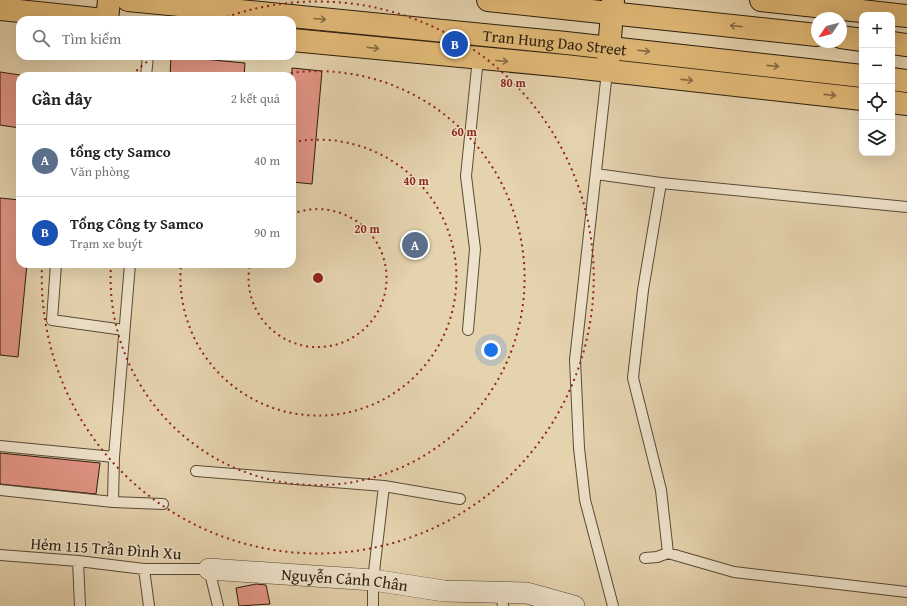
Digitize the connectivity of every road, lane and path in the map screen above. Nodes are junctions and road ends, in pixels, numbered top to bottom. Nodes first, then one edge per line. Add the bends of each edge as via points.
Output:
1 (109, 0) edge
2 (128, 0) edge
3 (488, 0) edge
4 (762, 0) edge
5 (613, 6) edge
6 (0, 9) edge
7 (151, 11) edge
8 (207, 14) edge
9 (66, 16) edge
10 (107, 16) edge
11 (243, 16) edge
12 (907, 16) edge
13 (296, 19) edge
14 (352, 22) junction
15 (762, 29) junction
16 (479, 34) junction
17 (811, 34) edge
18 (847, 39) edge
19 (296, 40) edge
20 (859, 40) edge
21 (895, 43) edge
22 (907, 45) edge
23 (350, 46) junction
24 (610, 48) junction
25 (478, 58) junction
26 (148, 60) edge
27 (798, 69) junction
28 (146, 72) edge
29 (607, 72) junction
30 (859, 76) edge
31 (895, 79) edge
32 (907, 81) edge
33 (797, 92) junction
34 (859, 99) edge
35 (895, 102) edge
36 (907, 104) edge
37 (596, 174) junction
38 (661, 183) junction
39 (907, 207) edge
40 (56, 268) edge
41 (130, 268) edge
42 (124, 330) junction
43 (468, 330) dead end
44 (0, 446) edge
45 (114, 457) junction
46 (196, 470) dead end
47 (384, 486) junction
48 (0, 490) edge
49 (460, 499) dead end
50 (113, 502) junction
51 (163, 504) dead end
52 (668, 553) junction
53 (0, 555) edge
54 (645, 558) dead end
55 (78, 561) junction
56 (144, 569) junction
57 (209, 569) junction
58 (373, 580) junction
59 (907, 592) edge
60 (502, 599) edge
61 (80, 606) edge
62 (149, 606) edge
63 (218, 606) edge
64 (373, 606) edge
65 (574, 606) edge
66 (614, 606) edge

1 - 10 main road
2 - 7 main road, Tran Hung Dao Street
3 - 5 main road
4 - 12 main road
4 - 15 main road
15 -> 5 main road
5 - 24 main road
6 - 9 main road
7 - 8 main road, Tran Hung Dao Street
8 -> 11 main road, Tran Hung Dao Street
13 -> 14 main road, Tran Hung Dao Street
14 - 16 main road, Tran Hung Dao Street
14 - 23 main road
15 - 17 main road
16 - 24 main road, Tran Hung Dao Street
16 - 25 main road
18 - 20 main road
19 - 23 main road, Tran Hung Dao Street
21 - 22 main road
23 -> 25 main road, Tran Hung Dao Street
24 -> 27 main road, Tran Hung Dao Street
24 - 29 main road
25 -> 29 main road, Tran Hung Dao Street
25 - 43 lane via 466,176 474,249
26 - 28 lane
27 - 30 main road, Tran Hung Dao Street
27 - 33 main road
29 -> 33 main road, Tran Hung Dao Street
29 - 37 lane
31 - 32 main road
33 -> 34 main road, Tran Hung Dao Street
35 - 36 main road
37 - 38 lane
37 - 66 lane via 575,360 576,408 585,500
38 - 39 lane
38 - 52 lane via 643,290 633,378 661,490
40 - 42 lane via 52,320
41 - 42 lane
42 - 45 lane
44 - 45 lane
45 - 50 lane
46 - 47 lane
47 - 49 lane
47 - 58 lane
48 - 50 lane
50 - 51 lane
52 - 54 lane
52 - 59 lane via 734,572
53 - 55 lane, Hẻm 115 Trần Đình Xu
55 - 56 lane, Hẻm 115 Trần Đình Xu
55 - 61 lane
56 - 57 lane, Hẻm 115 Trần Đình Xu
56 - 62 lane
57 - 58 street, Nguyễn Cảnh Chân
57 - 63 lane
58 - 60 street, Nguyễn Cảnh Chân
58 - 64 lane
60 - 65 street, Nguyễn Cảnh Chân via 527,593

